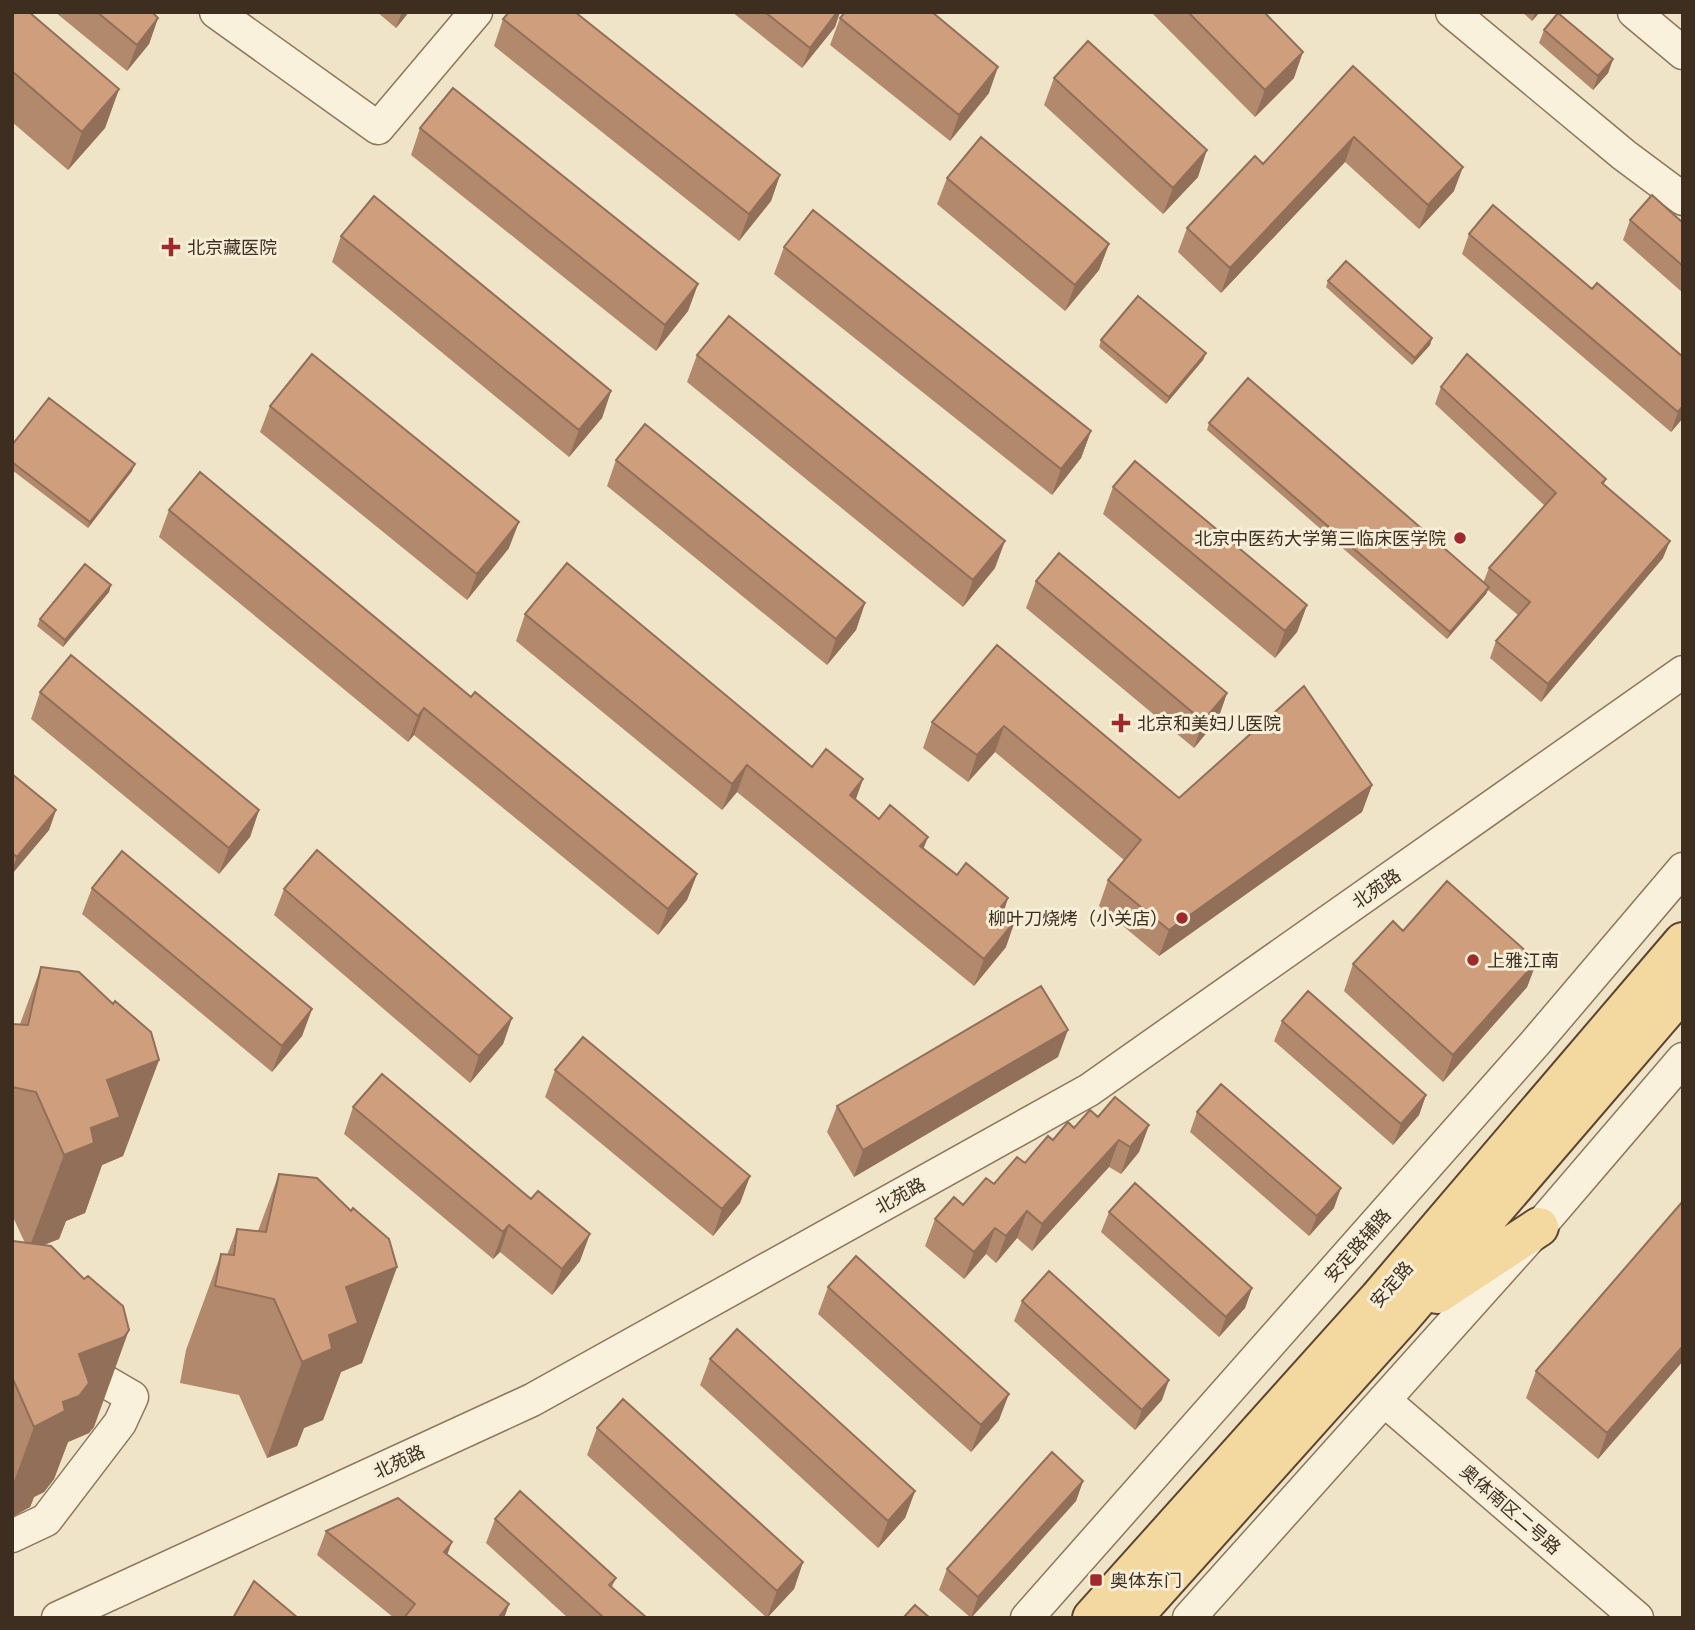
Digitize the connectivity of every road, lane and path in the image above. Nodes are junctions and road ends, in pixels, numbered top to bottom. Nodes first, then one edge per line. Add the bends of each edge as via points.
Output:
1 (216, 12) edge
2 (476, 12) edge
3 (1452, 12) edge
4 (1634, 12) edge
5 (1683, 53) edge
6 (1683, 199) edge
7 (1683, 672) edge
8 (1683, 869) edge
9 (1683, 942) edge
10 (1683, 990) edge
11 (1683, 1059) edge
12 (1539, 1227) junction
13 (1401, 1318) junction
14 (51, 1342) edge
15 (1384, 1400) junction
16 (12, 1536) edge
17 (58, 1618) edge
18 (1027, 1618) edge
19 (1092, 1618) edge
20 (1132, 1618) edge
21 (1189, 1618) edge
22 (1637, 1618) edge

1 - 2 street via 377,128
3 - 6 street
4 - 5 street
7 - 17 street, 北苑路 via 1089,1090 532,1401
8 - 18 street, 安定路辅路
9 - 19 main road, 安定路 via 1379,1298
10 - 13 main road, 安定路
11 - 12 street
12 - 13 main road
12 - 15 street
13 - 20 main road, 安定路
14 - 16 street via 58,1354 132,1397 120,1423 46,1521
15 - 21 street
15 - 22 street, 奥体南区二号路

